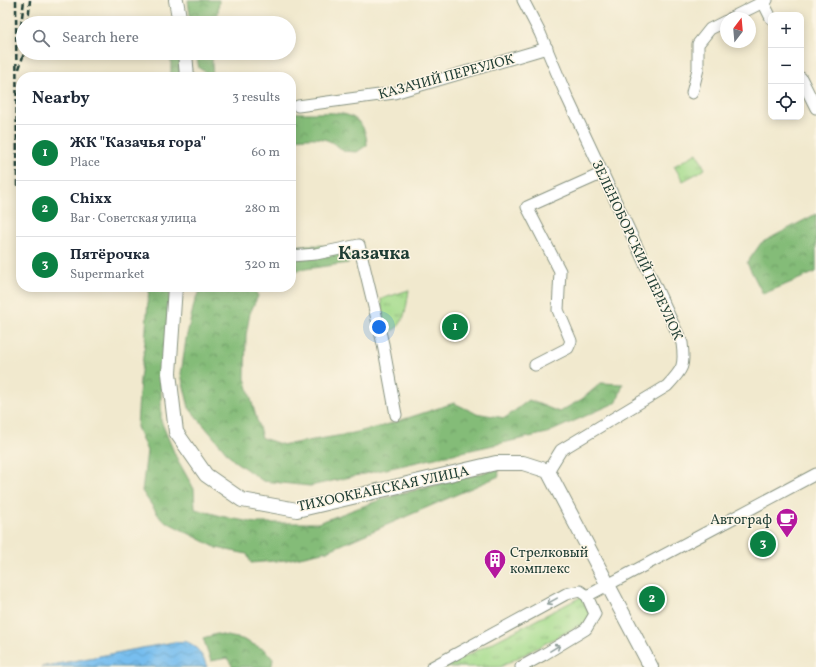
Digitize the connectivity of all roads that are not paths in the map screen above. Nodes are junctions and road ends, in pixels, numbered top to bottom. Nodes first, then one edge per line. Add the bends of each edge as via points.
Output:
1 (176, 0) edge
2 (523, 0) edge
3 (764, 1) edge
4 (743, 12) edge
5 (769, 12) edge
6 (179, 16) edge
7 (720, 24) edge
8 (547, 48) junction
9 (186, 60) edge
10 (187, 72) edge
11 (804, 84) edge
12 (692, 93) dead end
13 (298, 106) dead end
14 (816, 108) edge
15 (603, 173) junction
16 (296, 256) edge
17 (176, 292) edge
18 (535, 365) dead end
19 (396, 415) dead end
20 (548, 471) junction
21 (816, 474) edge
22 (608, 586) junction
23 (587, 596) junction
24 (432, 667) edge
25 (521, 667) edge
26 (651, 667) edge

1 - 6 main road
2 - 8 street, ЗЕЛЕНОБОРСКИЙ ПЕРЕУЛОК
3 - 4 street
3 - 5 street
7 - 12 street via 710,29 698,44 698,70
8 - 13 street, КАЗАЧИЙ ПЕРЕУЛОК via 394,93
8 - 15 street, ЗЕЛЕНОБОРСКИЙ ПЕРЕУЛОК
9 - 10 main road
11 - 14 street
15 - 18 street via 526,207 560,271 558,310 571,341 568,348
15 - 20 street, ЗЕЛЕНОБОРСКИЙ ПЕРЕУЛОК via 682,343 684,359 680,371 667,386 561,450
16 - 19 street via 359,245 383,344
17 - 20 main road, ТИХООКЕАНСКАЯ УЛИЦА via 169,373 176,432 206,475 242,500 297,510 496,463 523,463
20 - 22 main road
21 - 22 street
22 - 23 street
22 - 26 main road
23 -> 24 street via 580,591 566,594
25 -> 23 street via 586,629 596,614

